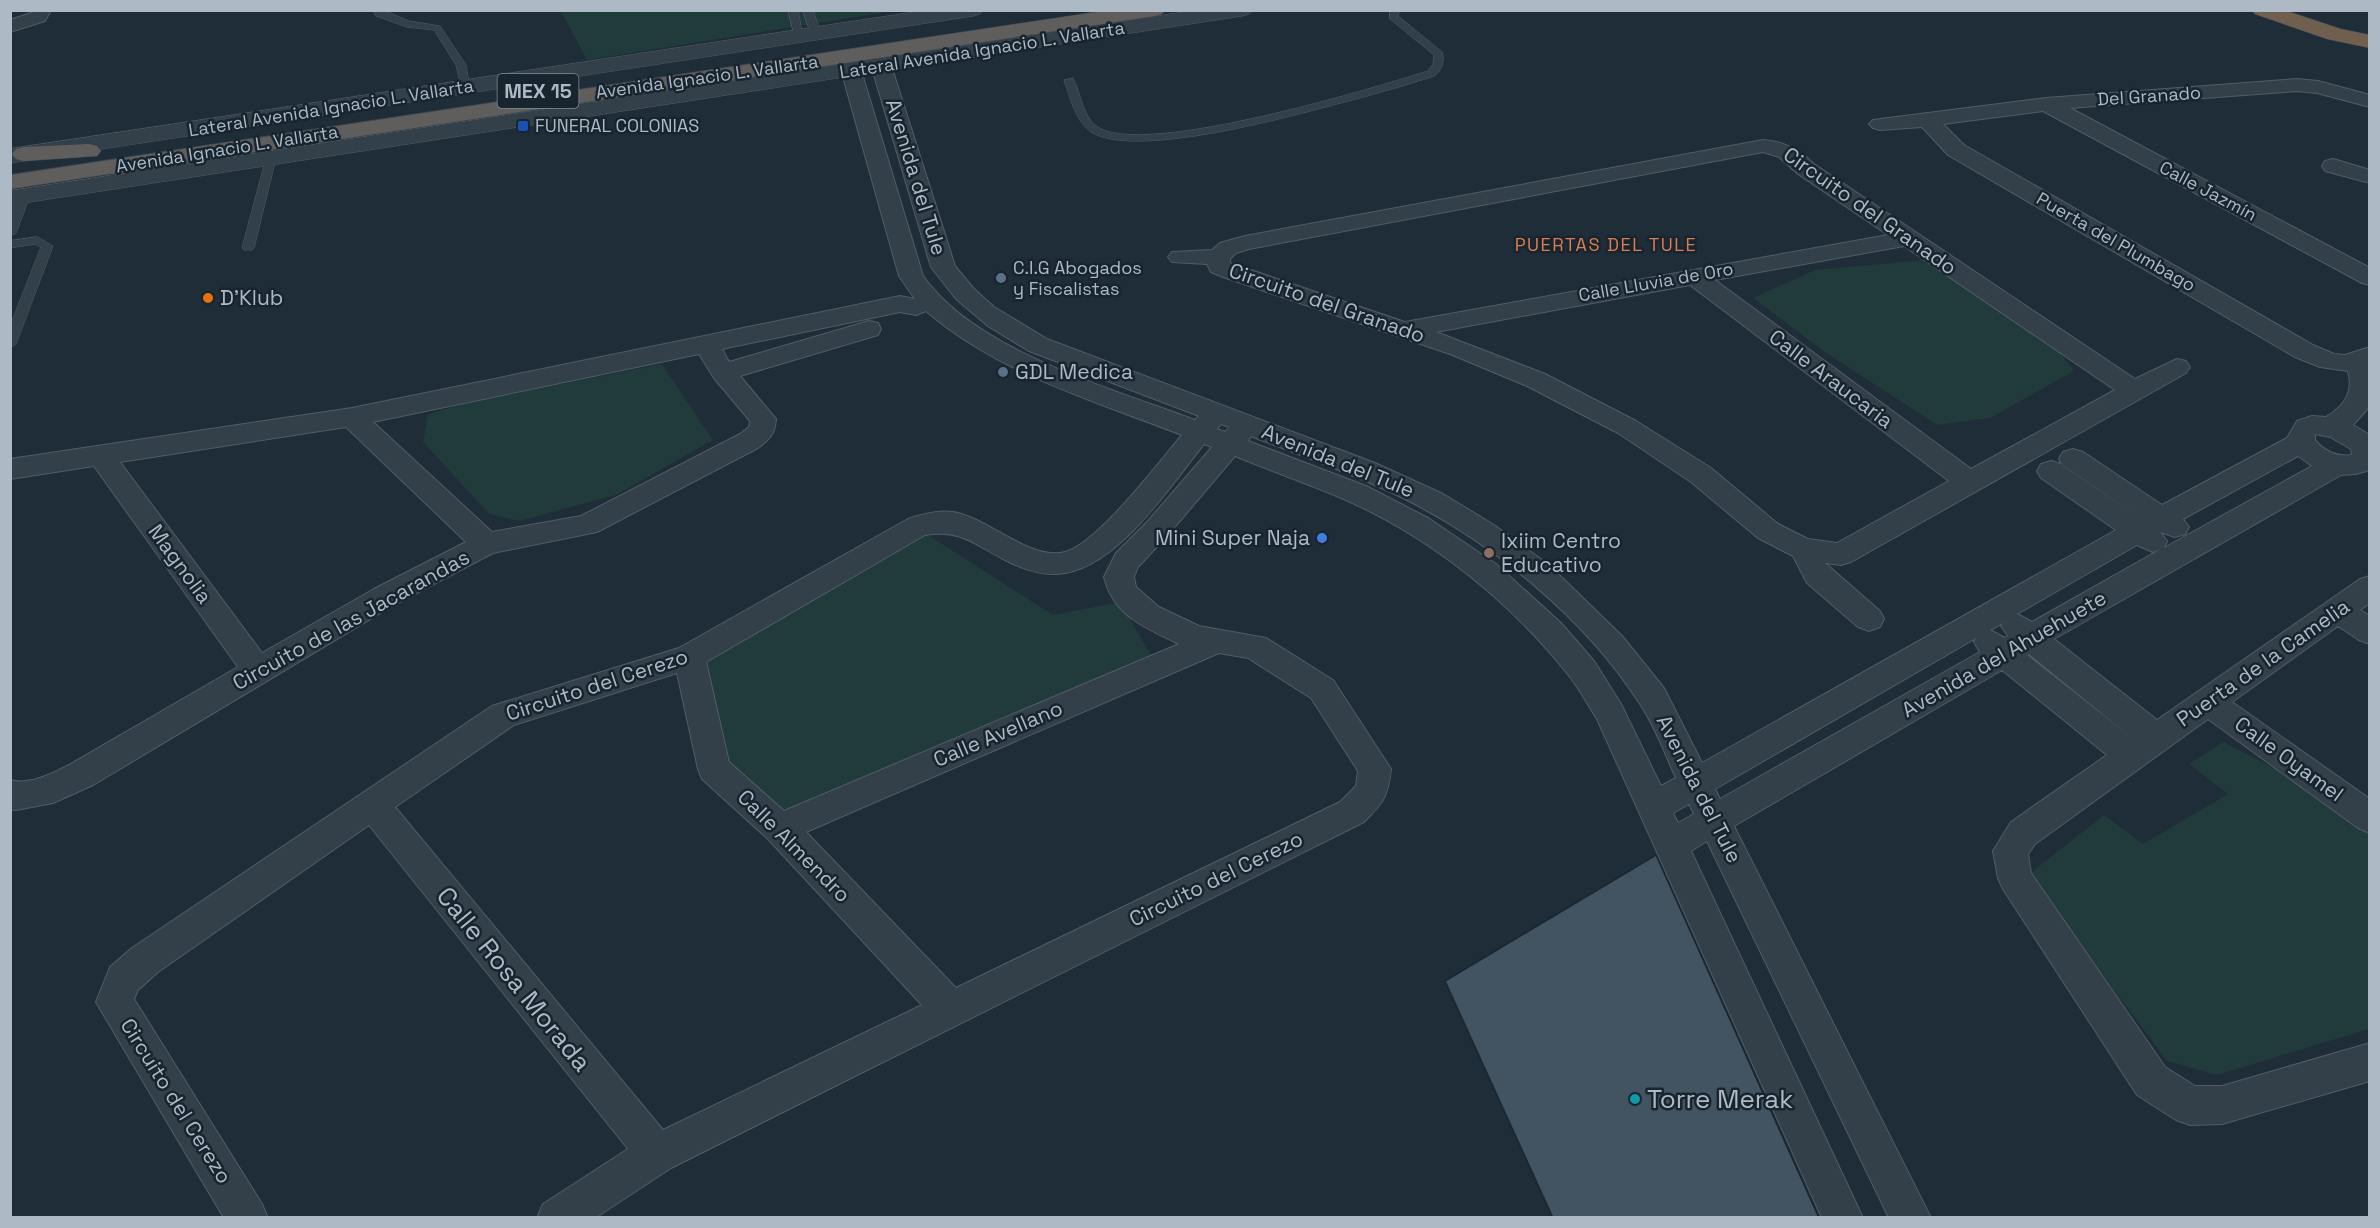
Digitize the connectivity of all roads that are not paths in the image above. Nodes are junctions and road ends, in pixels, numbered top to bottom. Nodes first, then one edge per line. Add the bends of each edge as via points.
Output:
1 (42, 10) edge
2 (378, 10) edge
3 (793, 10) edge
4 (808, 10) edge
5 (973, 10) edge
6 (1066, 10) edge
7 (1155, 10) edge
8 (1242, 10) edge
9 (1395, 10) edge
10 (2262, 10) edge
11 (2310, 10) edge
12 (2370, 22) edge
13 (10, 26) edge
14 (808, 36) junction
15 (2370, 42) edge
16 (881, 65) junction
17 (851, 70) junction
18 (1069, 80) dead end
19 (466, 87) junction
20 (2370, 101) edge
21 (2046, 104) junction
22 (1927, 120) junction
23 (1880, 124) dead end
24 (303, 138) junction
25 (271, 158) junction
26 (15, 160) edge
27 (2333, 166) dead end
28 (2370, 177) edge
29 (120, 181) junction
30 (15, 192) edge
31 (10, 233) edge
32 (1908, 238) junction
33 (10, 245) edge
34 (248, 249) dead end
35 (1180, 257) dead end
36 (1218, 257) junction
37 (1693, 276) junction
38 (2370, 278) edge
39 (960, 290) junction
40 (923, 304) junction
41 (839, 328) junction
42 (1404, 329) junction
43 (761, 334) junction
44 (10, 344) edge
45 (706, 344) junction
46 (773, 357) junction
47 (2177, 367) dead end
48 (723, 372) junction
49 (2365, 373) edge
50 (2134, 391) junction
51 (352, 417) junction
52 (1208, 423) junction
53 (2331, 427) junction
54 (1238, 434) junction
55 (2301, 442) junction
56 (2367, 445) edge
57 (2035, 446) junction
58 (102, 457) junction
59 (2337, 465) junction
60 (10, 469) edge
61 (1970, 482) junction
62 (2150, 525) junction
63 (486, 544) junction
64 (1096, 546) junction
65 (1803, 549) junction
66 (2186, 549) junction
67 (1126, 561) junction
68 (2370, 587) edge
69 (2337, 610) junction
70 (1997, 611) junction
71 (1869, 619) dead end
72 (1970, 627) junction
73 (2370, 632) edge
74 (2031, 638) junction
75 (1216, 641) junction
76 (2004, 654) junction
77 (689, 657) junction
78 (258, 671) junction
79 (2081, 678) junction
80 (2054, 694) junction
81 (2208, 702) junction
82 (2144, 747) junction
83 (1696, 783) junction
84 (10, 794) edge
85 (372, 804) junction
86 (1654, 807) junction
87 (2370, 818) edge
88 (1715, 820) junction
89 (780, 828) junction
90 (1672, 844) junction
91 (951, 1009) junction
92 (2370, 1062) edge
93 (657, 1154) junction
94 (248, 1218) edge
95 (557, 1218) edge
96 (1843, 1218) edge
97 (1911, 1218) edge

1 - 13 street via 38,16
2 - 19 lane via 379,14 407,24 437,28 461,64
3 - 14 lane
4 - 14 lane
5 - 14 street, Lateral Avenida Ignacio L. Vallarta
6 - 26 highway, Avenida Ignacio L. Vallarta / MEX 15 via 166,147
7 - 24 highway, Avenida Ignacio L. Vallarta / MEX 15
8 - 16 street, Lateral Avenida Ignacio L. Vallarta
9 - 18 lane via 1394,17 1439,54 1432,73 1200,132 1154,138 1116,138 1098,132 1085,120
10 - 15 highway
11 - 12 highway
14 - 19 street, Lateral Avenida Ignacio L. Vallarta
16 - 17 street, Lateral Avenida Ignacio L. Vallarta
16 - 39 street, Avenida del Tule via 943,267
17 - 25 street, Lateral Avenida Ignacio L. Vallarta
17 - 40 street, Avenida del Tule via 911,276
19 - 26 street, Lateral Avenida Ignacio L. Vallarta
20 - 21 street, Del Granado via 2297,85
21 - 22 street, Del Granado
21 - 38 street, Calle Jazmín
22 - 23 street
22 - 49 street, Puerta del Plumbago via 1956,150 2304,351
24 - 29 highway
24 - 30 highway, Avenida Ignacio L. Vallarta / MEX 15
25 - 29 street, Lateral Avenida Ignacio L. Vallarta
25 - 34 lane
27 - 28 street
29 - 30 street, Lateral Avenida Ignacio L. Vallarta
30 - 31 lane
32 - 36 street, Circuito del Granado via 1806,169 1790,153 1775,146 1763,146 1245,243 1228,248
32 - 37 street, Calle Lluvia de Oro
32 - 50 street, Circuito del Granado
33 - 44 lane via 37,240 47,246
35 - 36 street
36 - 42 street, Circuito del Granado via 1219,267 1231,272
37 - 42 street, Calle Lluvia de Oro
37 - 61 street, Calle Araucaria
39 - 40 street
39 - 52 street, Avenida del Tule via 990,318 1038,345
40 - 41 street via 897,320
40 - 52 street, Avenida del Tule via 1004,353 1062,379
41 - 43 street
41 - 46 street
42 - 65 street, Circuito del Granado via 1536,380 1627,427 1701,475 1768,531
43 - 45 street
43 - 46 street
45 - 48 street, Circuito de las Jacarandas
45 - 51 street
46 - 48 street
47 - 50 street, Circuito del Granado
48 - 63 street, Circuito de las Jacarandas via 763,419 762,431 749,441 587,525
49 - 53 street via 2356,406
50 - 57 street, Circuito del Granado
51 - 58 street
51 - 63 street
52 - 54 street, Avenida del Tule
52 - 64 street, Circuito del Cerezo
53 - 55 street, Avenida del Ahuehuete via 2306,427
53 - 56 street
54 - 67 street
54 - 83 street, Avenida del Tule via 1395,481 1456,514 1525,561 1587,616 1623,656 1653,698
54 - 86 street, Avenida del Tule via 1418,525 1486,572 1550,631 1582,670 1610,713
55 - 59 street via 2309,451
55 - 62 street, Avenida del Ahuehuete
56 - 59 street, Avenida del Ahuehuete via 2365,461
57 - 61 street, Circuito del Granado
57 - 62 street
58 - 60 street
58 - 78 street, Magnolia
59 - 66 street, Avenida del Ahuehuete
61 - 65 street, Circuito del Granado via 1841,554
62 - 66 street
62 - 70 street, Avenida del Ahuehuete
63 - 78 street, Circuito de las Jacarandas via 384,597
64 - 67 street
64 - 77 street, Circuito del Cerezo via 1077,559 1052,564 1027,558 957,524 918,526
65 - 71 street via 1817,575
66 - 74 street, Avenida del Ahuehuete
67 - 75 street, Circuito del Cerezo via 1119,576 1123,593 1148,615 1194,638
68 - 69 street, Puerta de la Camelia
69 - 73 street
69 - 81 street, Puerta de la Camelia
70 - 72 street, Avenida del Ahuehuete
70 - 74 street, Puerta de la Camelia
72 - 76 street
72 - 83 street, Avenida del Ahuehuete
74 - 76 street, Avenida del Ahuehuete
74 - 79 street, Puerta de la Camelia
75 - 89 street, Calle Avellano
75 - 91 street, Circuito del Cerezo via 1255,647 1322,688 1376,769 1372,792 1352,812
76 - 80 street
76 - 88 street, Avenida del Ahuehuete
77 - 85 street, Circuito del Cerezo via 503,715
77 - 89 street, Calle Almendro via 714,769
78 - 84 street, Circuito de las Jacarandas via 81,776 53,789
79 - 80 street
79 - 82 street, Puerta de la Camelia
80 - 82 street
81 - 82 street, Puerta de la Camelia
81 - 87 street, Calle Oyamel
82 - 92 street, Puerta de la Camelia via 2023,833 2010,851 2015,878 2151,1081 2190,1106 2222,1105
83 - 86 street, Avenida del Ahuehuete
83 - 88 street, Avenida del Tule
85 - 93 street, Calle Rosa Morada
85 - 94 street, Circuito del Cerezo via 145,960 123,979 115,1002
86 - 90 street, Avenida del Tule
88 - 90 street, Avenida del Ahuehuete
88 - 97 street, Avenida del Tule
89 - 91 street, Calle Almendro
90 - 96 street, Avenida del Tule
91 - 93 street, Circuito del Cerezo
93 - 95 street, Circuito del Cerezo

